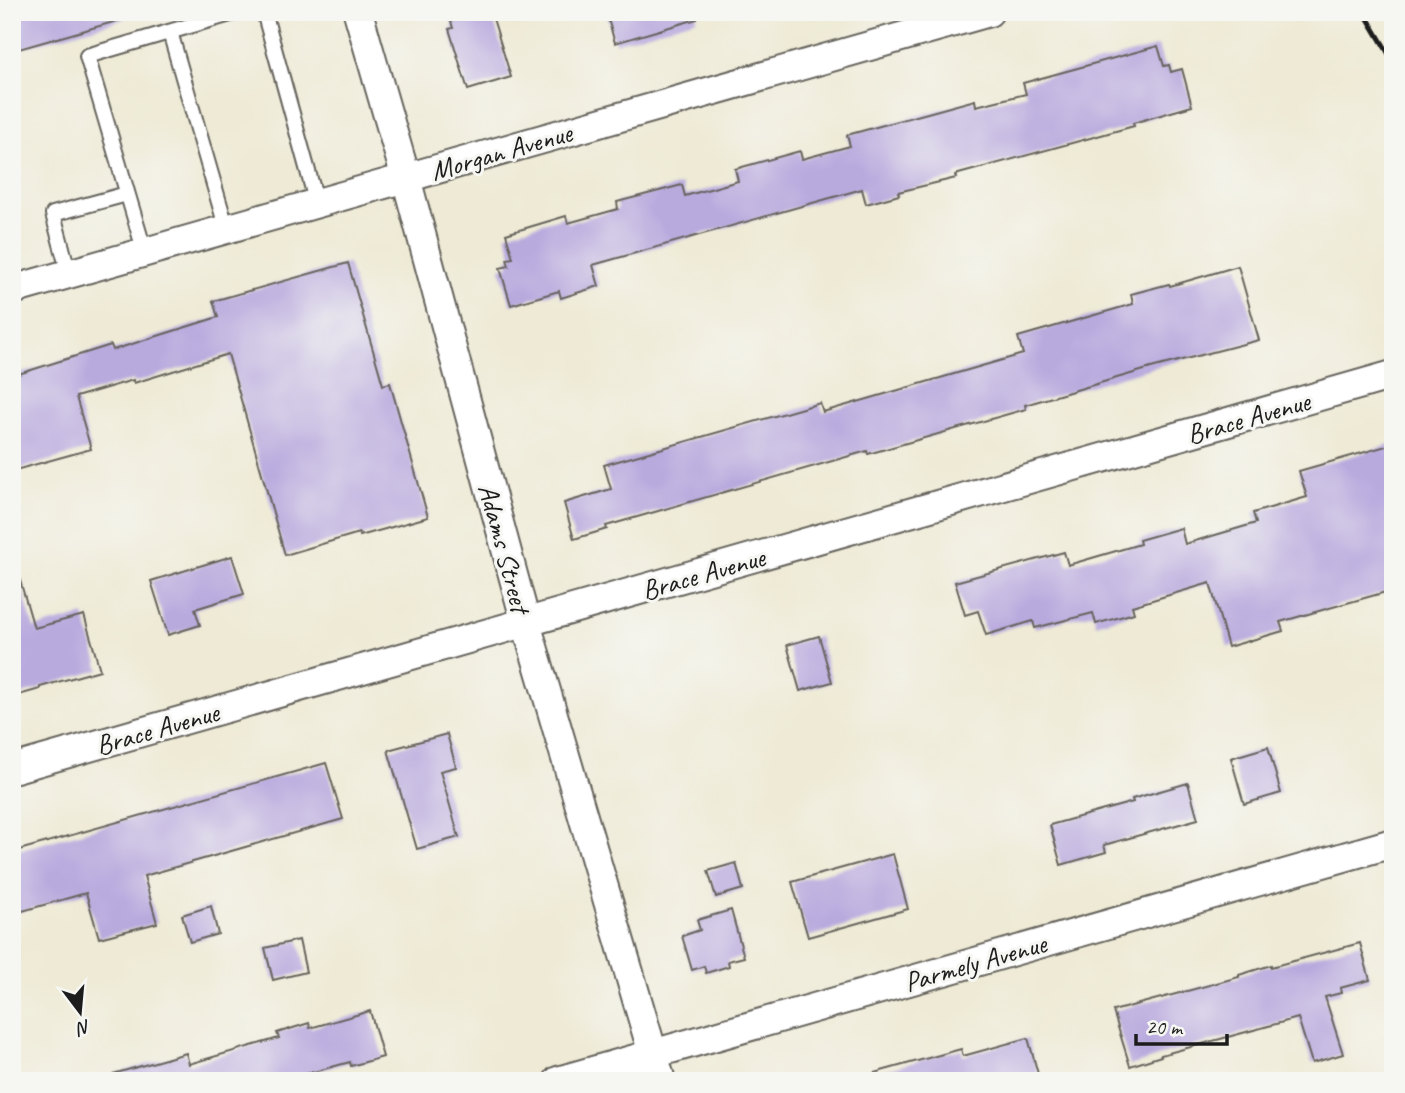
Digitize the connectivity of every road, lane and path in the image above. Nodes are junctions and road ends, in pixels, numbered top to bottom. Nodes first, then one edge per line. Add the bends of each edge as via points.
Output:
1 (237, 12) edge
2 (264, 12) edge
3 (358, 12) edge
4 (989, 12) edge
5 (170, 32) junction
6 (406, 178) junction
7 (127, 194) junction
8 (317, 204) junction
9 (227, 229) junction
10 (145, 253) junction
11 (69, 274) junction
12 (12, 290) edge
13 (1393, 375) edge
14 (526, 623) junction
15 (12, 769) edge
16 (1393, 843) edge
17 (653, 1054) junction
18 (558, 1081) edge
19 (661, 1081) edge

1 - 5 lane
2 - 8 lane
3 - 6 street, Adams Street
4 - 6 street, Morgan Avenue
5 - 7 lane via 87,56
5 - 9 lane
6 - 8 street, Morgan Avenue
6 - 14 street, Adams Street
7 - 10 lane
7 - 11 lane via 53,214
8 - 9 street, Morgan Avenue
9 - 10 street, Morgan Avenue
10 - 11 street, Morgan Avenue
11 - 12 street, Morgan Avenue
13 - 14 street, Brace Avenue
14 - 15 street, Brace Avenue
14 - 17 street, Adams Street
16 - 17 street, Parmely Avenue
17 - 18 street, Parmely Avenue
17 - 19 street, Adams Street

